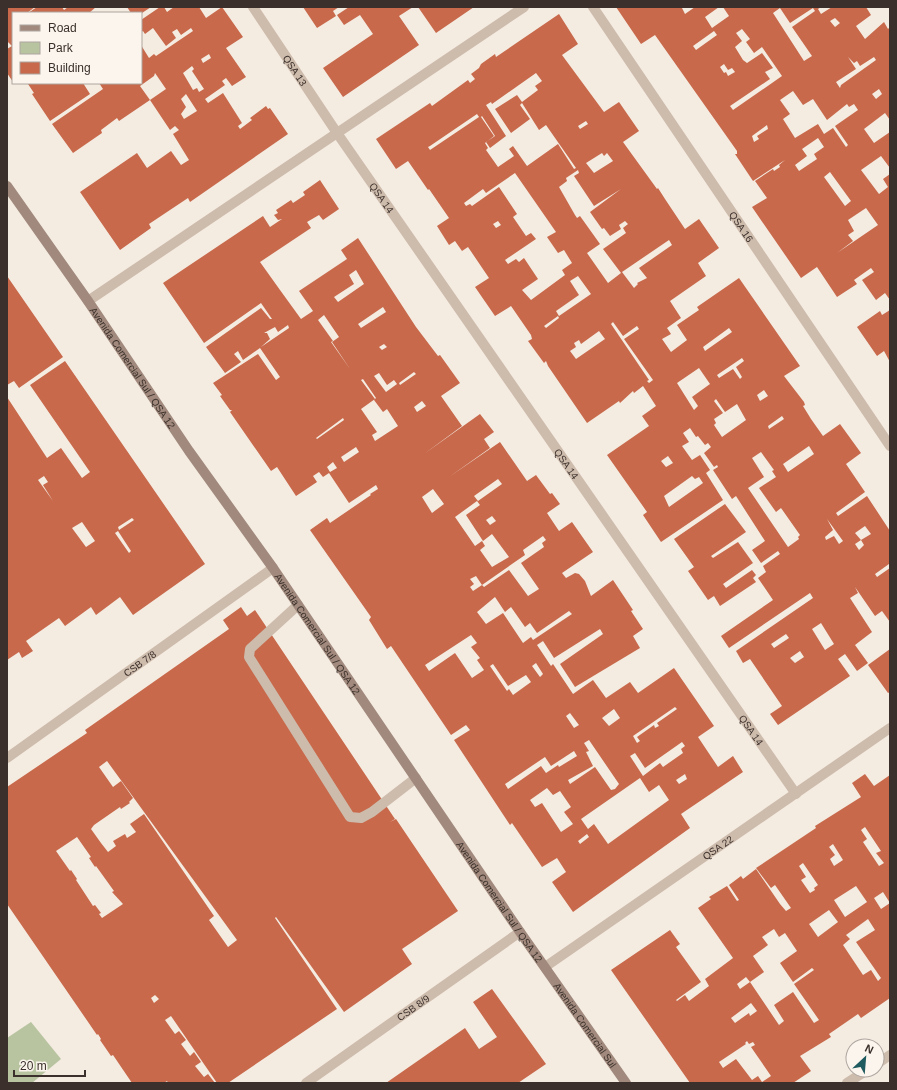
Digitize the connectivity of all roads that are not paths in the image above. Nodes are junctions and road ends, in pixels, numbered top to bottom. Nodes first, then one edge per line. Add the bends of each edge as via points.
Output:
1 (253, 7) edge
2 (524, 7) edge
3 (593, 7) edge
4 (337, 133) junction
5 (7, 186) edge
6 (88, 301) junction
7 (890, 446) edge
8 (273, 568) junction
9 (298, 605) junction
10 (890, 728) edge
11 (7, 758) edge
12 (416, 778) junction
13 (796, 794) junction
14 (520, 932) junction
15 (546, 967) junction
16 (306, 1083) edge
17 (626, 1083) edge

1 - 4 street, QSA 13
2 - 4 street
3 - 7 street, QSA 16
4 - 6 street
4 - 13 street, QSA 14
5 - 6 main road, Avenida Comercial Sul / QSA 12
6 - 8 main road, Avenida Comercial Sul / QSA 12 via 189,451
8 - 9 main road, Avenida Comercial Sul / QSA 12
8 - 11 street, CSB 7/8
9 - 12 main road, Avenida Comercial Sul / QSA 12
9 - 12 street via 250,649 249,657 350,817 361,818 372,812
10 - 13 street, QSA 22
12 - 14 main road, Avenida Comercial Sul / QSA 12
13 - 15 street, QSA 22
14 - 15 main road, Avenida Comercial Sul / QSA 12
14 - 16 street, CSB 8/9
15 - 17 main road, Avenida Comercial Sul

